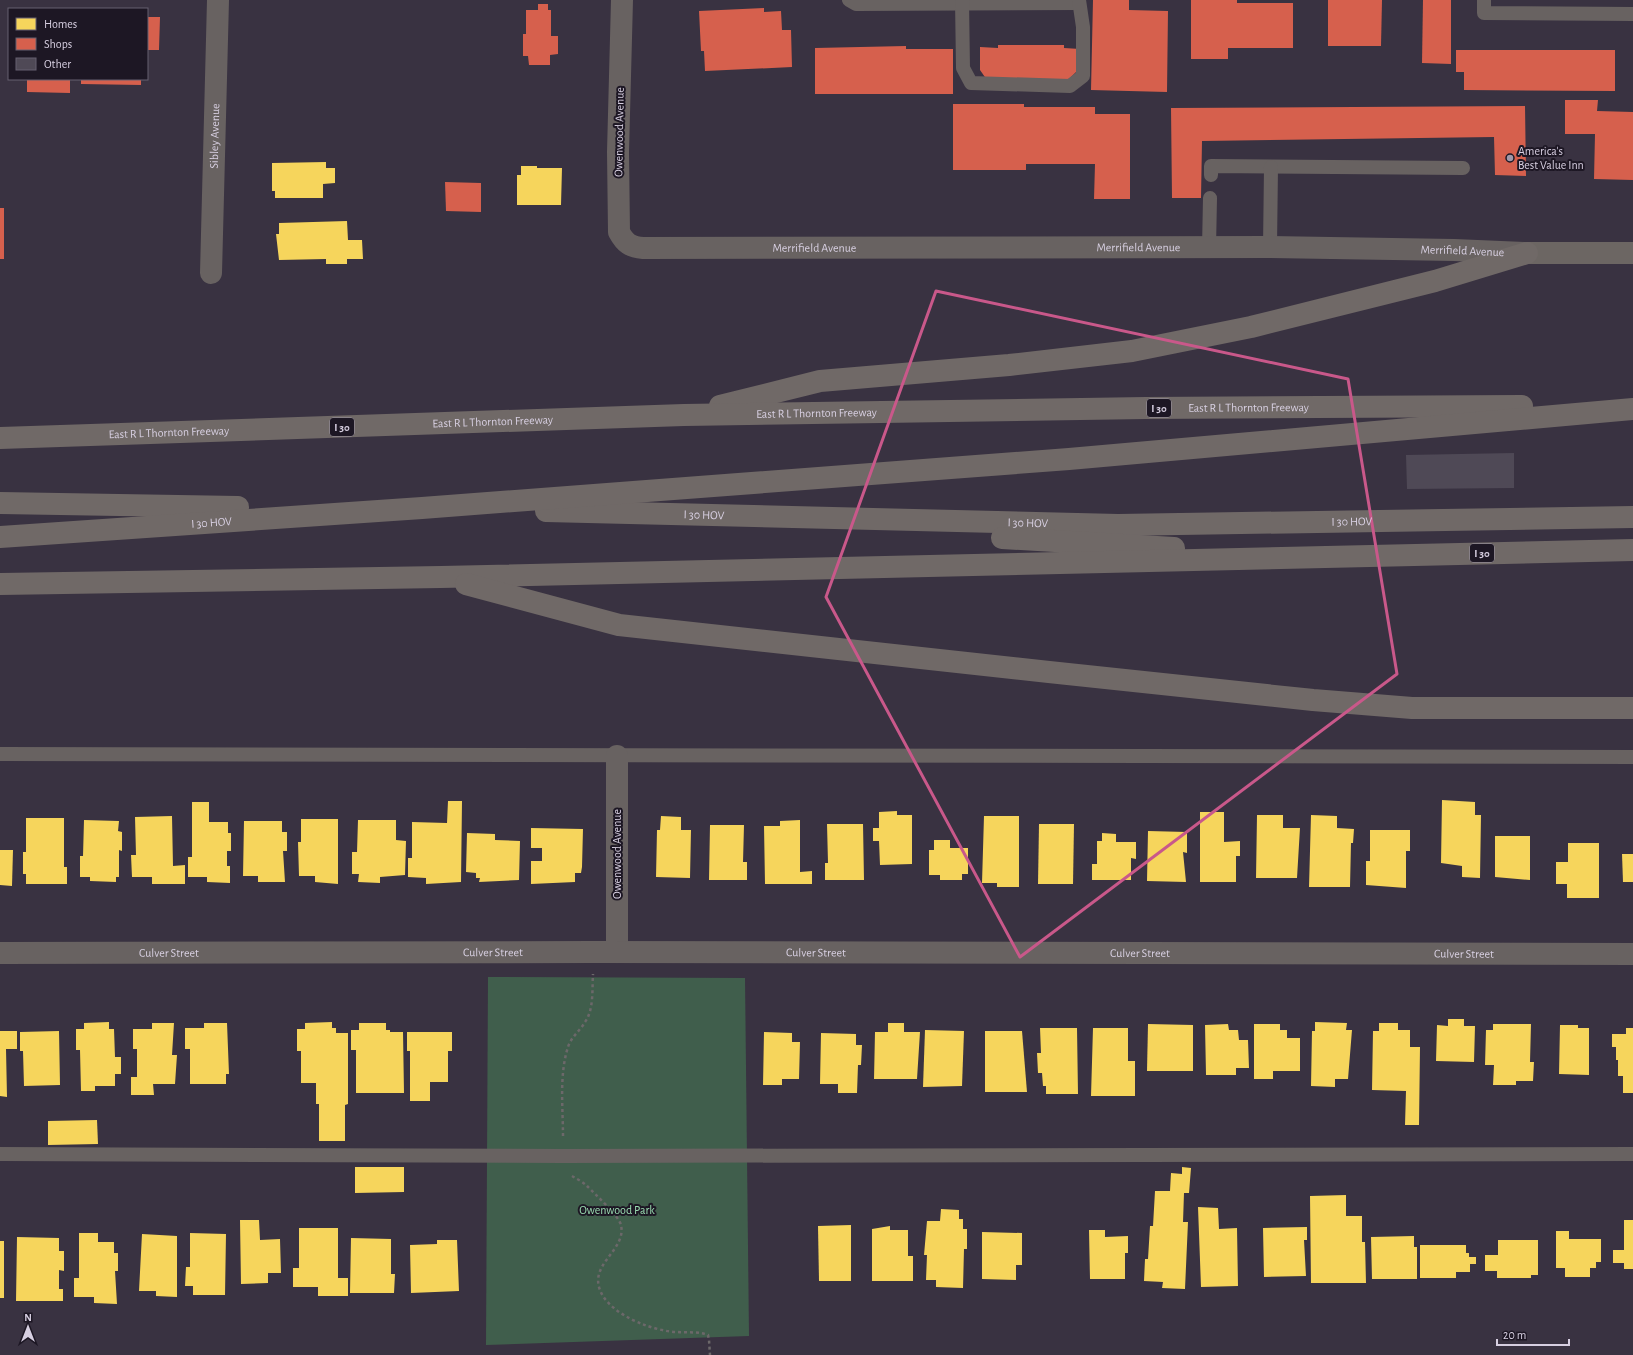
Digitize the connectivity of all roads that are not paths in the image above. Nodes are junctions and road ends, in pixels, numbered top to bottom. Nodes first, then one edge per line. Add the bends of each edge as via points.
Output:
1 (218, 0) edge
2 (622, 0) edge
3 (849, 0) edge
4 (1484, 0) edge
5 (962, 2) edge
6 (1079, 2) edge
7 (1633, 14) edge
8 (1271, 167) junction
9 (1463, 168) dead end
10 (1212, 175) dead end
11 (1210, 198) dead end
12 (1270, 247) junction
13 (643, 248) joint
14 (1209, 248) junction
15 (1526, 253) junction
16 (1633, 253) edge
17 (211, 273) dead end
18 (1633, 405) edge
19 (1633, 409) edge
20 (684, 415) junction
21 (0, 438) edge
22 (0, 503) edge
23 (422, 508) junction
24 (1633, 517) edge
25 (0, 537) edge
26 (1633, 550) edge
27 (1330, 557) junction
28 (441, 577) junction
29 (0, 584) edge
30 (1633, 708) edge
31 (0, 754) edge
32 (617, 756) junction
33 (1633, 757) edge
34 (616, 952) junction
35 (0, 953) edge
36 (1633, 954) edge
37 (0, 1154) edge
38 (1633, 1154) edge

1 - 17 street, Sibley Avenue
2 - 13 street, Owenwood Avenue via 618,152 619,232 625,242
3 - 5 lane via 856,4
4 - 7 lane via 1484,13
5 - 6 lane
5 - 6 lane via 963,68 971,83 1070,86 1083,76 1083,27
8 - 9 lane
8 - 10 lane via 1212,166
8 - 12 lane
11 - 14 lane
12 - 14 street, Merrifield Avenue
12 - 15 street, Merrifield Avenue
13 - 14 street, Merrifield Avenue
15 - 16 main road, Merrifield Avenue
15 - 20 highway via 1435,281 1258,325 1132,350 1009,365 820,381
18 - 20 highway, East R L Thornton Freeway / I 30 via 1154,408
19 - 23 highway via 1069,459
20 - 21 highway, East R L Thornton Freeway / I 30
22 - 23 highway, I 30 HOV
23 - 24 highway, I 30 HOV via 1118,525
23 - 25 highway, I 30 HOV
23 - 27 highway via 790,525
26 - 27 highway, I 30
27 - 28 highway, I 30
28 - 29 highway, I 30
28 - 30 highway via 618,626 1313,700 1412,708
31 - 32 lane
32 - 33 lane
32 - 34 street, Owenwood Avenue
34 - 35 street, Culver Street
34 - 36 street, Culver Street
37 - 38 lane

